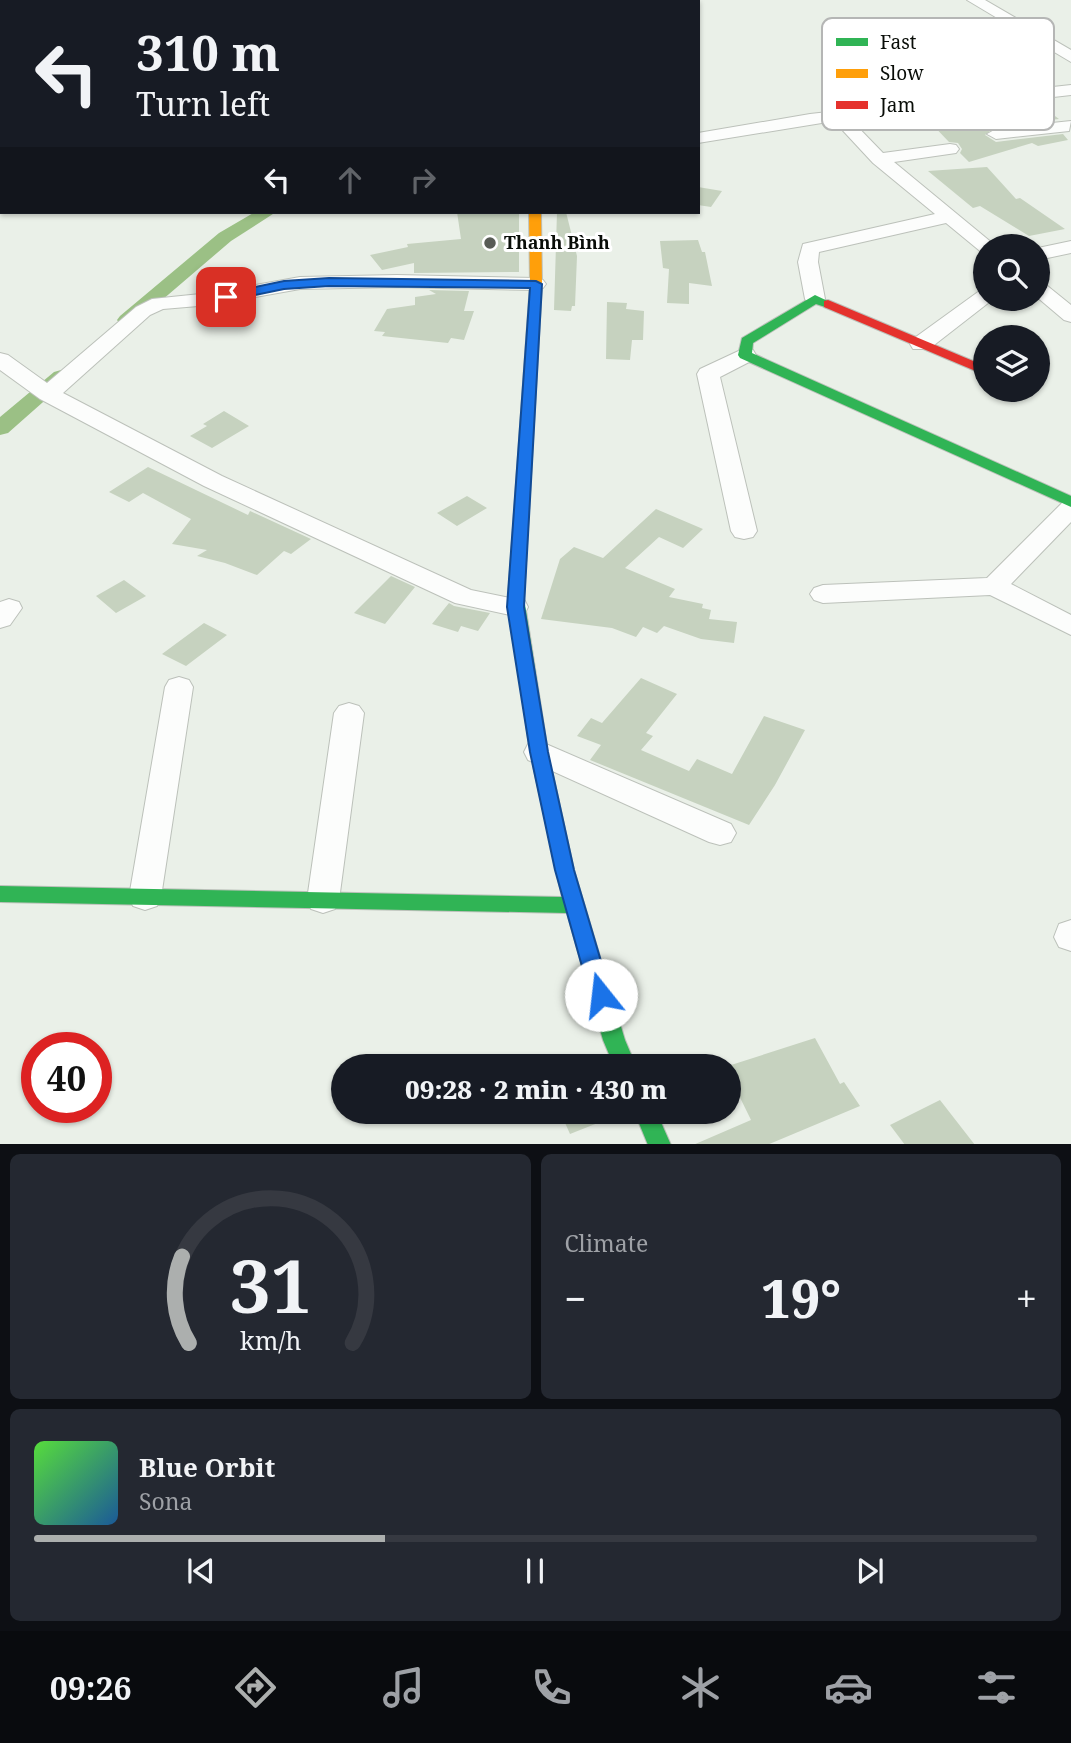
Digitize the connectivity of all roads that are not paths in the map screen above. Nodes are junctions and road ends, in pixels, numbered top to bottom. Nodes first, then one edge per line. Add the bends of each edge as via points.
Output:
1 (974, 0) edge
2 (1005, 18) edge
3 (1054, 47) edge
4 (1071, 57) edge
5 (1054, 110) edge
6 (822, 118) edge
7 (1070, 127) edge
8 (851, 130) edge
9 (1042, 130) edge
10 (996, 135) dead end
11 (700, 138) edge
12 (950, 149) dead end
13 (879, 159) junction
14 (535, 214) edge
15 (948, 217) junction
16 (836, 224) dead end
17 (973, 236) edge
18 (1071, 247) edge
19 (1050, 251) edge
20 (536, 284) junction
21 (1050, 298) edge
22 (815, 299) junction
23 (973, 305) edge
24 (1071, 316) edge
25 (921, 344) junction
26 (745, 355) junction
27 (0, 360) edge
28 (973, 366) edge
29 (43, 391) junction
30 (1071, 502) edge
31 (1071, 508) edge
32 (744, 531) dead end
33 (994, 586) junction
34 (823, 594) dead end
35 (515, 607) junction
36 (1071, 626) edge
37 (179, 687) dead end
38 (349, 713) dead end
39 (539, 752) junction
40 (720, 833) dead end
41 (0, 894) edge
42 (145, 897) junction
43 (323, 900) junction
44 (575, 905) junction
45 (620, 1054) edge
46 (651, 1124) edge
47 (660, 1144) edge

1 - 2 street
3 - 4 street
5 - 7 street
6 - 11 street
8 - 13 street
9 - 10 street
12 - 13 street
13 - 15 street
14 - 20 street
15 - 16 street
15 - 17 street
15 - 22 street via 810,248
18 - 19 street
20 - 29 street via 320,282 159,303
20 - 35 street
21 - 24 street
22 - 25 street
22 - 26 street via 747,341
23 - 25 street
25 - 28 street
26 - 30 street
26 - 32 street via 708,374
27 - 29 street
29 - 35 street via 213,481 350,546 464,597
31 - 33 street
33 - 34 street
33 - 36 street
35 - 39 street
37 - 42 street
38 - 43 street
39 - 40 street
39 - 44 street
41 - 42 street
42 - 43 street
43 - 44 street
44 - 45 street
46 - 47 street

